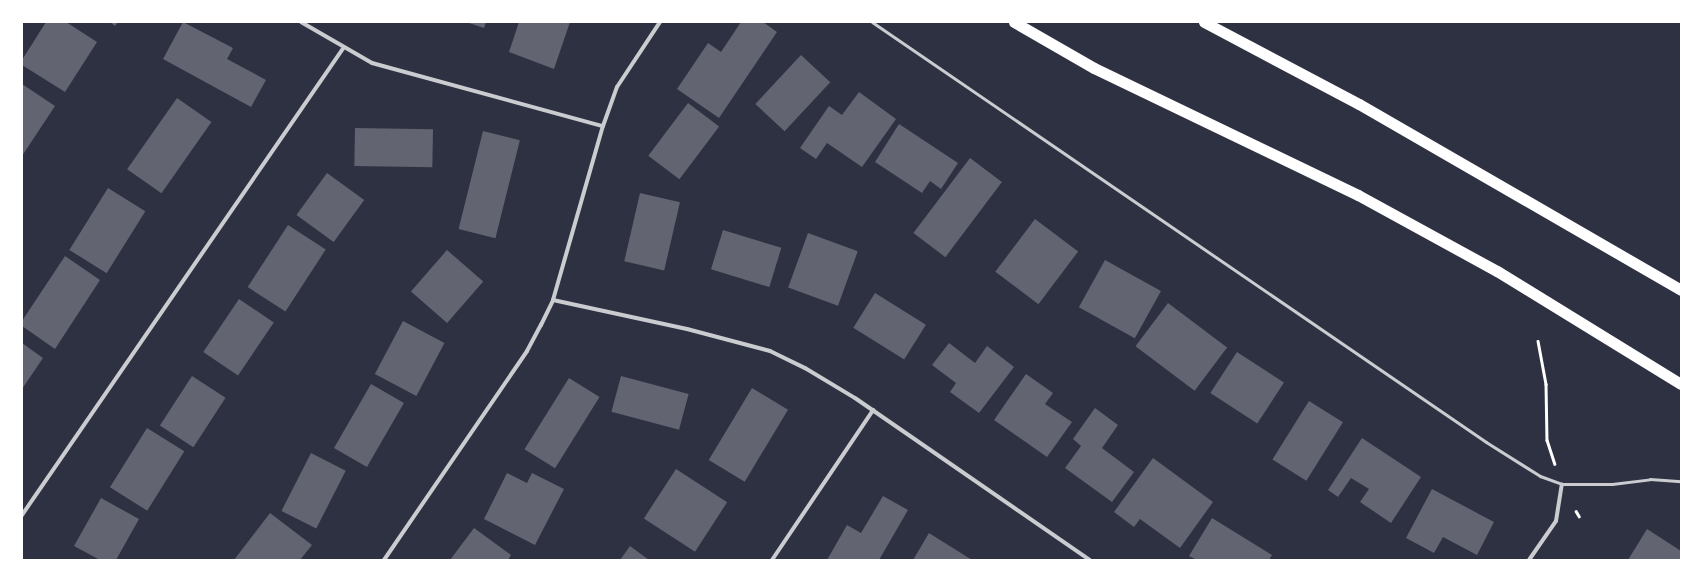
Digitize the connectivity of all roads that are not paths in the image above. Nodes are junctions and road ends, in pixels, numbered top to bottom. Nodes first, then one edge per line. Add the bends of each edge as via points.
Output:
1 (301, 22) edge
2 (660, 22) edge
3 (872, 22) edge
4 (1014, 22) edge
5 (1204, 22) edge
6 (344, 46) junction
7 (603, 126) junction
8 (1681, 290) edge
9 (553, 300) junction
10 (1681, 384) edge
11 (873, 410) junction
12 (1681, 481) edge
13 (1562, 484) junction
14 (22, 515) edge
15 (384, 560) edge
16 (772, 560) edge
17 (1090, 560) edge
18 (1529, 560) edge

1 - 6 street
2 - 7 street via 617,87
3 - 13 lane via 1486,442 1540,476
4 - 10 highway via 1094,68 1358,195 1497,271
5 - 8 highway via 1359,104
6 - 7 street via 372,63
6 - 14 street
7 - 9 street
9 - 11 street via 687,329 770,351 805,368
9 - 15 street via 527,351
11 - 16 street
11 - 17 street
12 - 13 lane via 1650,479 1612,484
13 - 18 street via 1556,521

